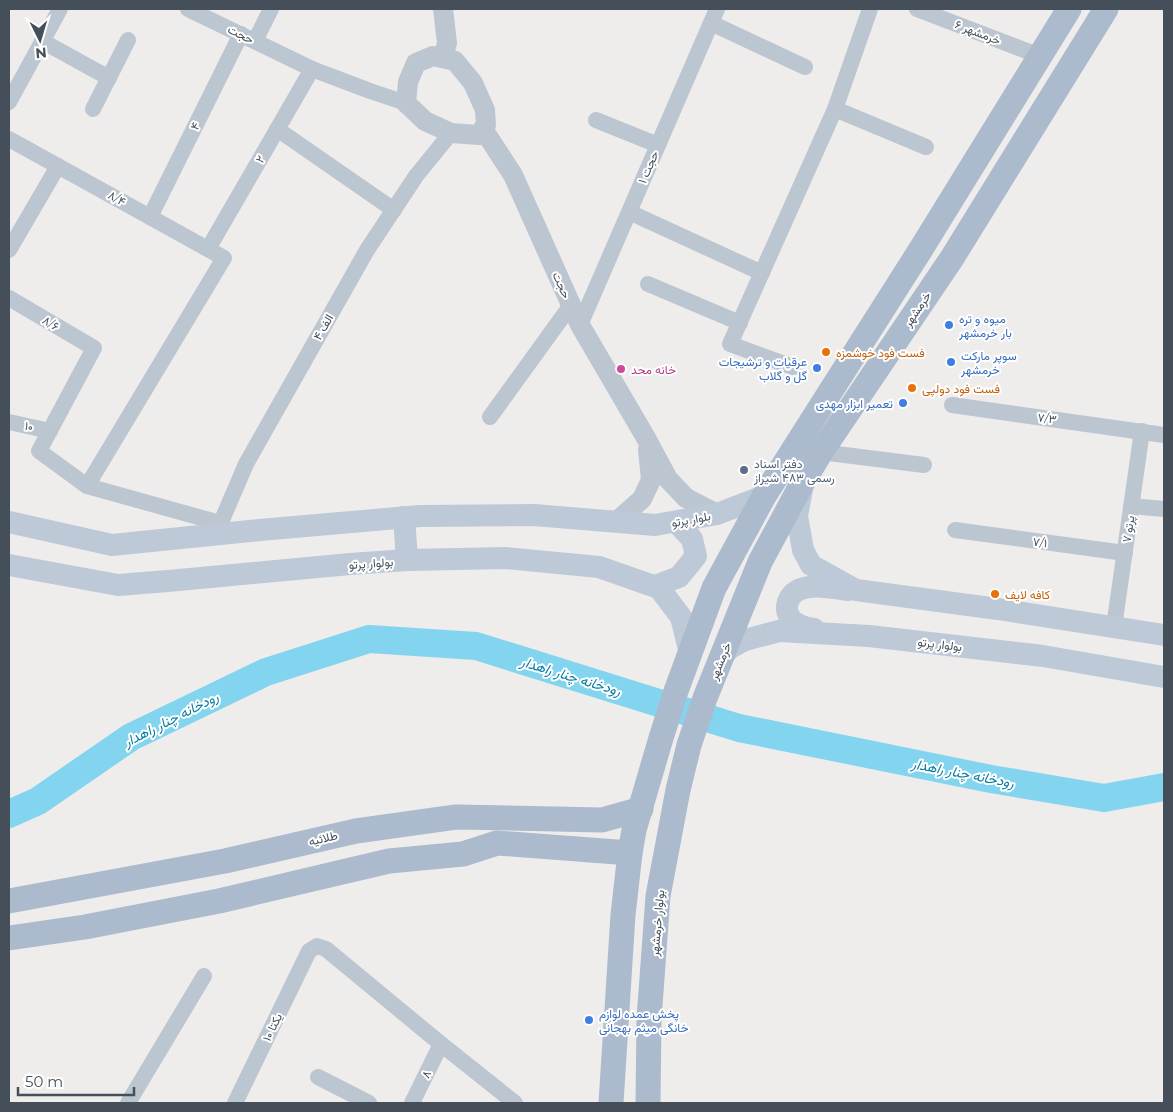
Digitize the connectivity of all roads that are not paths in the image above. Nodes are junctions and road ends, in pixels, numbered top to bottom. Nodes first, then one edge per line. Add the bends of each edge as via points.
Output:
1 (60, 9) edge
2 (188, 9) edge
3 (271, 9) edge
4 (443, 9) edge
5 (870, 9) edge
6 (916, 9) edge
7 (1069, 9) edge
8 (1106, 9) edge
9 (714, 16) edge
10 (248, 38) junction
11 (128, 40) dead end
12 (42, 41) junction
13 (1040, 56) junction
14 (443, 58) junction
15 (805, 67) dead end
16 (312, 69) junction
17 (109, 78) junction
18 (9, 102) edge
19 (406, 103) junction
20 (93, 109) dead end
21 (835, 109) junction
22 (596, 120) dead end
23 (278, 129) junction
24 (483, 129) junction
25 (451, 133) junction
26 (9, 139) edge
27 (658, 145) junction
28 (926, 147) dead end
29 (58, 166) junction
30 (394, 210) junction
31 (629, 212) junction
32 (150, 217) junction
33 (208, 249) junction
34 (921, 249) junction
35 (9, 250) edge
36 (948, 264) junction
37 (762, 273) junction
38 (648, 284) dead end
39 (9, 298) edge
40 (570, 305) junction
41 (740, 323) junction
42 (580, 325) junction
43 (793, 367) dead end
44 (952, 405) dead end
45 (490, 417) dead end
46 (9, 422) edge
47 (50, 431) junction
48 (1142, 431) junction
49 (1164, 435) edge
50 (646, 438) junction
51 (821, 452) junction
52 (924, 465) dead end
53 (804, 480) junction
54 (87, 486) junction
55 (764, 496) junction
56 (1131, 506) junction
57 (1164, 509) edge
58 (717, 514) junction
59 (404, 517) junction
60 (9, 522) edge
61 (616, 522) junction
62 (676, 522) junction
63 (218, 528) junction
64 (955, 530) dead end
65 (1124, 553) junction
66 (407, 560) junction
67 (9, 564) edge
68 (655, 586) junction
69 (856, 590) junction
70 (1114, 627) junction
71 (834, 633) junction
72 (1164, 635) edge
73 (690, 653) junction
74 (722, 657) junction
75 (1164, 677) edge
76 (689, 745) joint
77 (640, 809) junction
78 (630, 853) junction
79 (9, 901) edge
80 (9, 938) edge
81 (204, 976) dead end
82 (441, 1044) junction
83 (318, 1077) dead end
84 (128, 1103) edge
85 (235, 1103) edge
86 (369, 1103) edge
87 (412, 1103) edge
88 (515, 1103) edge
89 (611, 1103) edge
90 (648, 1103) edge

1 - 12 street
2 - 10 street, حجت
3 - 10 street, ۴
4 - 14 street via 447,43
5 - 21 street
6 - 13 street, خرمشهر ۶
7 - 13 main road
8 - 36 main road, خرمشهر
9 - 15 street
9 - 27 street, حجت ۱
10 - 16 street, حجت
10 - 32 street, ۴
11 - 17 street
12 - 17 street
12 - 18 street
13 - 34 main road
14 - 19 street via 433,56 416,63 408,82
14 - 24 street via 455,61 473,82 485,110 486,125
16 - 19 street, حجت
16 - 23 street, ۲
17 - 20 street
19 - 25 street via 425,121
21 - 28 street
21 - 37 street
22 - 27 street
23 - 30 street
23 - 33 street, ۲
24 - 25 street via 479,135
24 - 40 street, حجت via 513,175
25 - 30 street, ۴ الف via 416,176
26 - 29 street, ۸/۴
27 - 31 street, حجت ۱
29 - 32 street, ۸/۴
29 - 35 street
30 - 63 street, ۴ الف via 367,250 246,464
31 - 37 street
31 - 42 street, حجت ۱
32 - 33 street, ۸/۴
33 - 54 street, ۸/۴ via 224,258
34 - 36 main road
34 - 55 main road
36 - 51 main road, خرمشهر
37 - 41 street
38 - 41 street
39 - 47 street, ۸/۶ via 94,348
40 - 42 street, حجت
40 - 45 street
41 - 43 street via 730,344
42 - 50 street, حجت
44 - 48 street, ۷/۳
46 - 47 street, ۱۰
47 - 54 street via 39,451
48 - 49 street, ۷/۳
48 - 56 street, پرتو ۷
50 - 58 street, حجت via 668,479 686,498
50 - 61 street via 651,480 642,499
51 - 52 street
51 - 53 main road, خرمشهر
53 - 69 main road via 797,516 803,550 811,565
53 - 74 main road, خرمشهر via 760,562
54 - 63 street
55 - 58 main road, بلوار پرتو
55 - 73 main road via 714,588
56 - 57 street
56 - 65 street, پرتو ۷
58 - 62 main road, بلوار پرتو
59 - 61 main road via 534,515
59 - 63 main road
59 - 66 main road
60 - 63 main road via 112,545
61 - 62 main road, بلوار پرتو via 655,525
62 - 68 main road via 692,539 696,556 679,577
64 - 65 street, ۷/۱
65 - 70 street, پرتو ۷
66 - 67 main road, بولوار پرتو via 118,585
66 - 68 main road, بولوار پرتو via 506,558 599,567
68 - 73 main road, بولوار پرتو via 681,617
69 - 70 main road
69 - 71 main road via 808,587 790,596 787,608 794,622
70 - 72 main road
71 - 74 main road, بولوار پرتو via 779,631 746,640 730,648
71 - 75 main road, بولوار پرتو via 1043,656
73 - 77 main road
74 - 76 main road, خرمشهر
76 - 90 main road, بولوار خرمشهر via 658,896 649,1019
77 - 78 main road
77 - 79 main road, طلائیه via 602,820 456,817 356,831 225,861
78 - 80 main road via 497,843 463,854 389,862 219,901
78 - 89 main road
81 - 84 street
82 - 85 street, ۱۰ یکتا via 326,949 317,946 309,951
82 - 87 street, ۸
82 - 88 street
83 - 86 street

